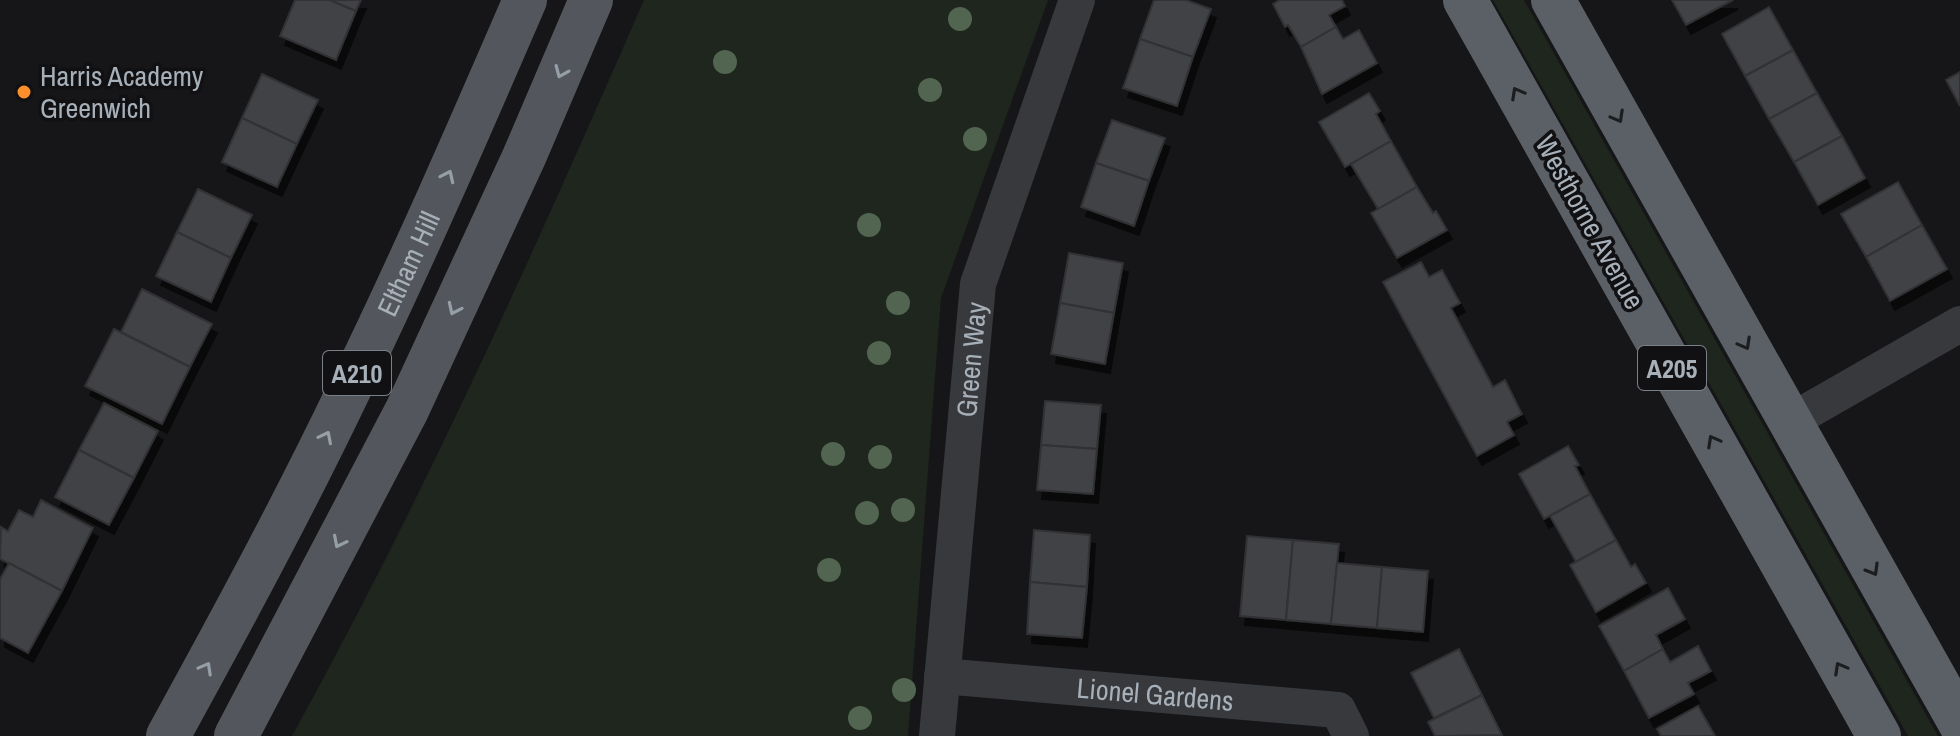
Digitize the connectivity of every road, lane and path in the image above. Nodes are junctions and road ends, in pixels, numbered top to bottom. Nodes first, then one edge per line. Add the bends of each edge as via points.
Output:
1 (525, 0) edge
2 (591, 0) edge
3 (1077, 0) edge
4 (1465, 0) edge
5 (1553, 0) edge
6 (1960, 324) edge
7 (1789, 422) junction
8 (942, 676) junction
9 (1960, 723) edge
10 (168, 736) edge
11 (236, 736) edge
12 (937, 736) edge
13 (1351, 736) edge
14 (1879, 736) edge

10 -> 1 main road, Eltham Hill / A210 via 348,392
2 -> 11 main road, A210 via 407,410
3 - 8 street, Green Way via 978,284
14 -> 4 highway, Westhorne Avenue / A205
5 -> 7 highway, A205
6 - 7 street
7 -> 9 highway, A205
8 - 12 street, Green Way
8 - 13 street, Lionel Gardens via 1338,710

